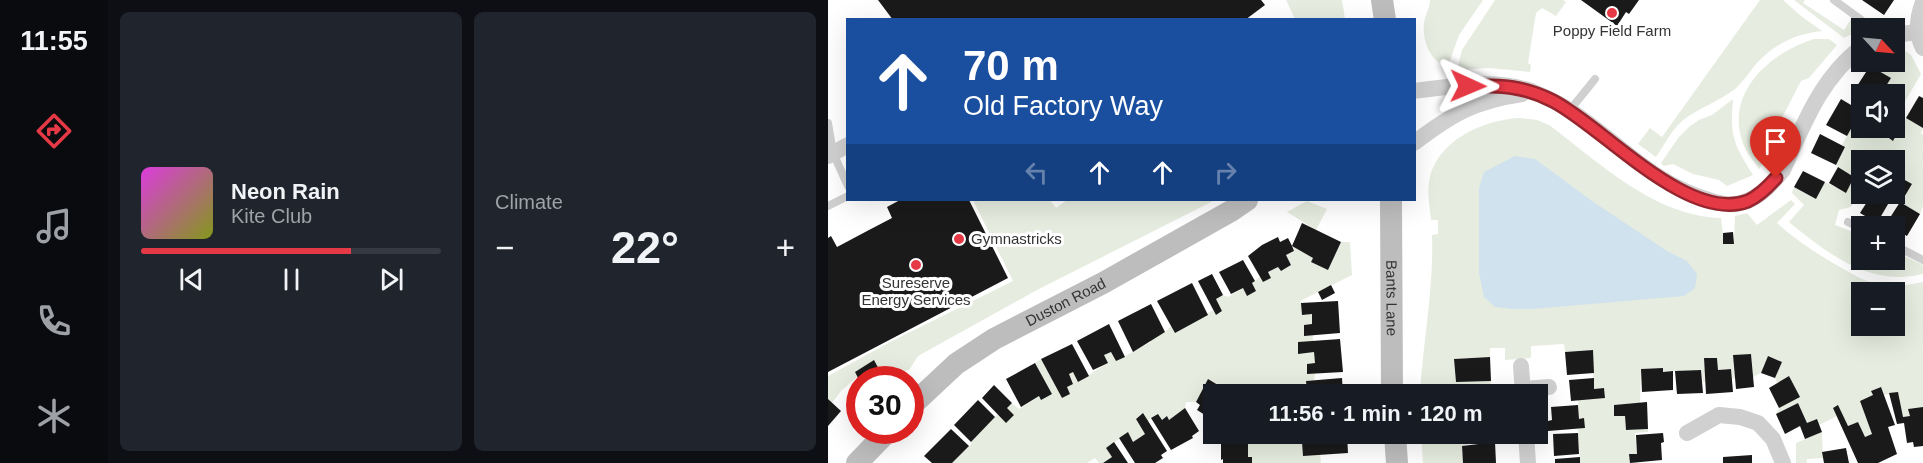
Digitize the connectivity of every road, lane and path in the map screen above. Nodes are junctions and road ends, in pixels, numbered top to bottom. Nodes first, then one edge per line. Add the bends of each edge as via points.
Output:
1 (1383, 0) edge
2 (1834, 0) edge
3 (1923, 2) edge
4 (1385, 18) edge
5 (1859, 18) edge
6 (1917, 32) junction
7 (1905, 34) edge
8 (1923, 48) edge
9 (1851, 56) edge
10 (1595, 79) dead end
11 (1416, 91) edge
12 (1534, 92) junction
13 (1570, 110) junction
14 (828, 123) edge
15 (1416, 141) edge
16 (836, 151) edge
17 (846, 180) edge
18 (846, 197) edge
19 (1258, 201) edge
20 (1391, 201) edge
21 (1239, 205) edge
22 (828, 207) edge
23 (1848, 222) dead end
24 (1851, 224) edge
25 (1905, 251) edge
26 (1923, 260) edge
27 (1521, 366) dead end
28 (1392, 384) edge
29 (1522, 384) edge
30 (924, 394) edge
31 (1687, 433) dead end
32 (875, 444) edge
33 (1396, 444) edge
34 (1527, 444) edge
35 (857, 463) edge
36 (1397, 463) edge
37 (1528, 463) edge
38 (1783, 463) edge

1 - 4 street
2 - 5 lane
3 - 6 street
6 - 7 street
6 - 8 street
9 - 13 street via 1813,106 1783,170 1763,192 1735,204 1692,196 1640,165
10 - 13 lane
11 - 12 street via 1484,86
12 - 13 street
12 - 15 street via 1484,101 1462,110
14 - 16 lane
16 - 17 lane
18 - 22 lane
19 - 21 street, Duston Road
20 - 28 street, Bants Lane
21 - 30 street, Duston Road via 1103,283 994,339 956,363
23 - 24 lane
25 - 26 lane
27 - 29 street
31 - 38 street via 1719,415 1740,417 1758,423 1773,439
32 - 35 street
33 - 36 street
34 - 37 street

